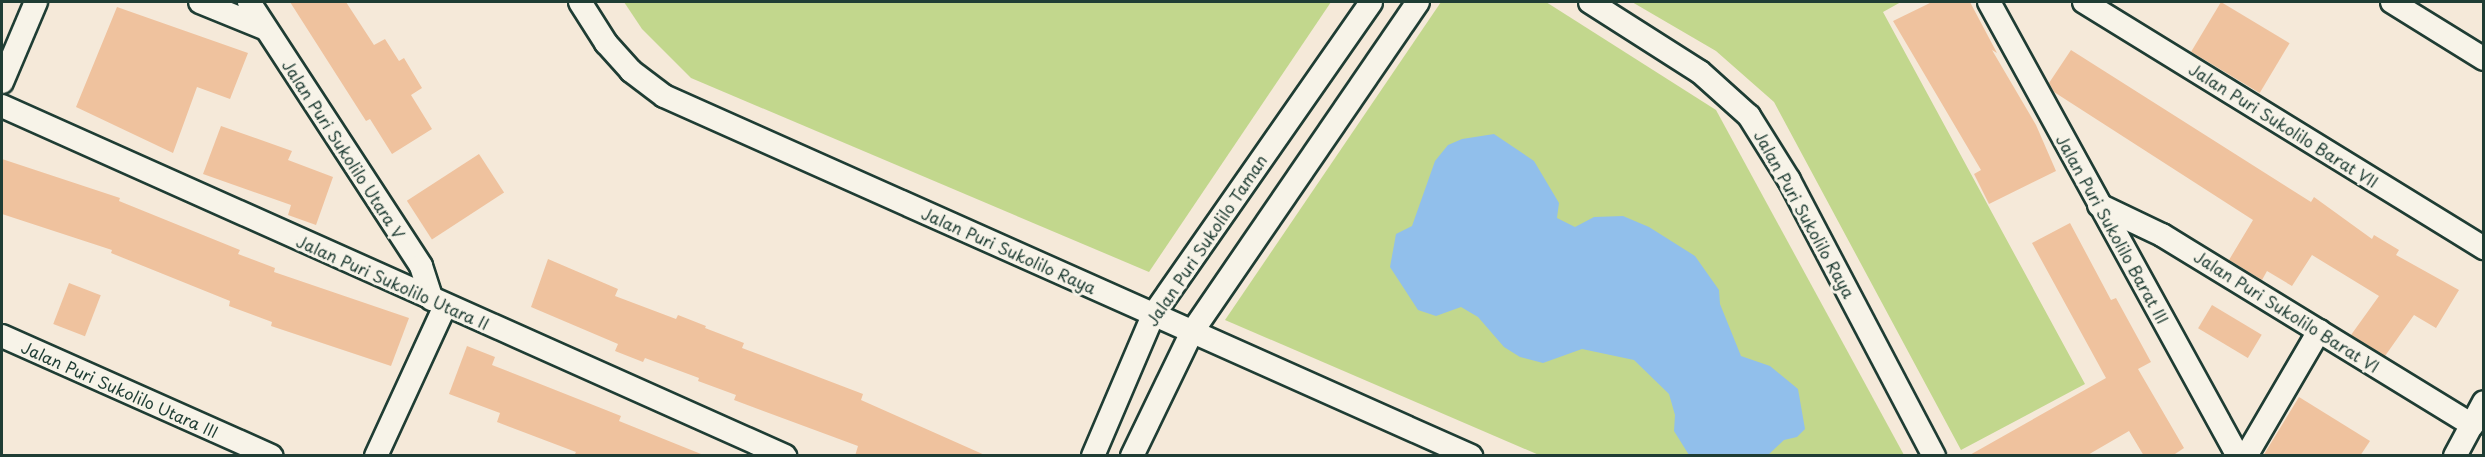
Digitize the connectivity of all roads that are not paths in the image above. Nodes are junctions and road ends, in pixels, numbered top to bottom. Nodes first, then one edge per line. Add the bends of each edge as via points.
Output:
1 (36, 2) edge
2 (200, 2) edge
3 (249, 2) edge
4 (580, 2) edge
5 (1371, 2) edge
6 (1418, 2) edge
7 (1590, 2) edge
8 (1989, 2) edge
9 (2084, 2) edge
10 (2392, 2) edge
11 (266, 29) junction
12 (2484, 58) edge
13 (2, 82) edge
14 (2, 106) edge
15 (1282, 127) junction
16 (1313, 151) junction
17 (2099, 205) junction
18 (2484, 248) edge
19 (438, 303) junction
20 (1153, 315) junction
21 (2319, 331) junction
22 (1192, 332) junction
23 (2, 336) edge
24 (2484, 402) edge
25 (2472, 424) junction
26 (1104, 430) junction
27 (1135, 451) edge
28 (271, 456) edge
29 (376, 456) edge
30 (785, 456) edge
31 (1093, 456) edge
32 (1471, 456) edge
33 (1934, 456) edge
34 (2238, 456) edge
35 (2246, 456) edge
36 (2455, 456) edge

1 - 13 street
2 - 11 street
3 - 11 street, Jalan Puri Sukolilo Utara V
4 - 20 street, Jalan Puri Sukolilo Raya via 606,43 631,71 664,96
5 - 15 street, Jalan Puri Sukolilo Taman
6 - 16 street
7 - 33 street, Jalan Puri Sukolilo Raya via 1700,72 1749,116 1789,180
8 - 17 street, Jalan Puri Sukolilo Barat III
9 - 18 street, Jalan Puri Sukolilo Barat VII
10 - 12 street
11 - 19 street, Jalan Puri Sukolilo Utara V via 421,266
14 - 19 street, Jalan Puri Sukolilo Utara II
15 - 16 street
15 - 20 street, Jalan Puri Sukolilo Taman
16 - 22 street
17 - 21 street, Jalan Puri Sukolilo Barat VI via 2142,223
17 - 34 street, Jalan Puri Sukolilo Barat III
19 - 29 street
19 - 30 street, Jalan Puri Sukolilo Utara II
20 - 22 street, Jalan Puri Sukolilo Raya
20 - 26 street, Jalan Puri Sukolilo Taman
21 - 25 street, Jalan Puri Sukolilo Barat VI
21 - 35 street
22 - 27 street
22 - 32 street, Jalan Puri Sukolilo Raya
23 - 28 street, Jalan Puri Sukolilo Utara III
24 - 25 street
25 - 36 street
26 - 27 street
26 - 31 street, Jalan Puri Sukolilo Taman

